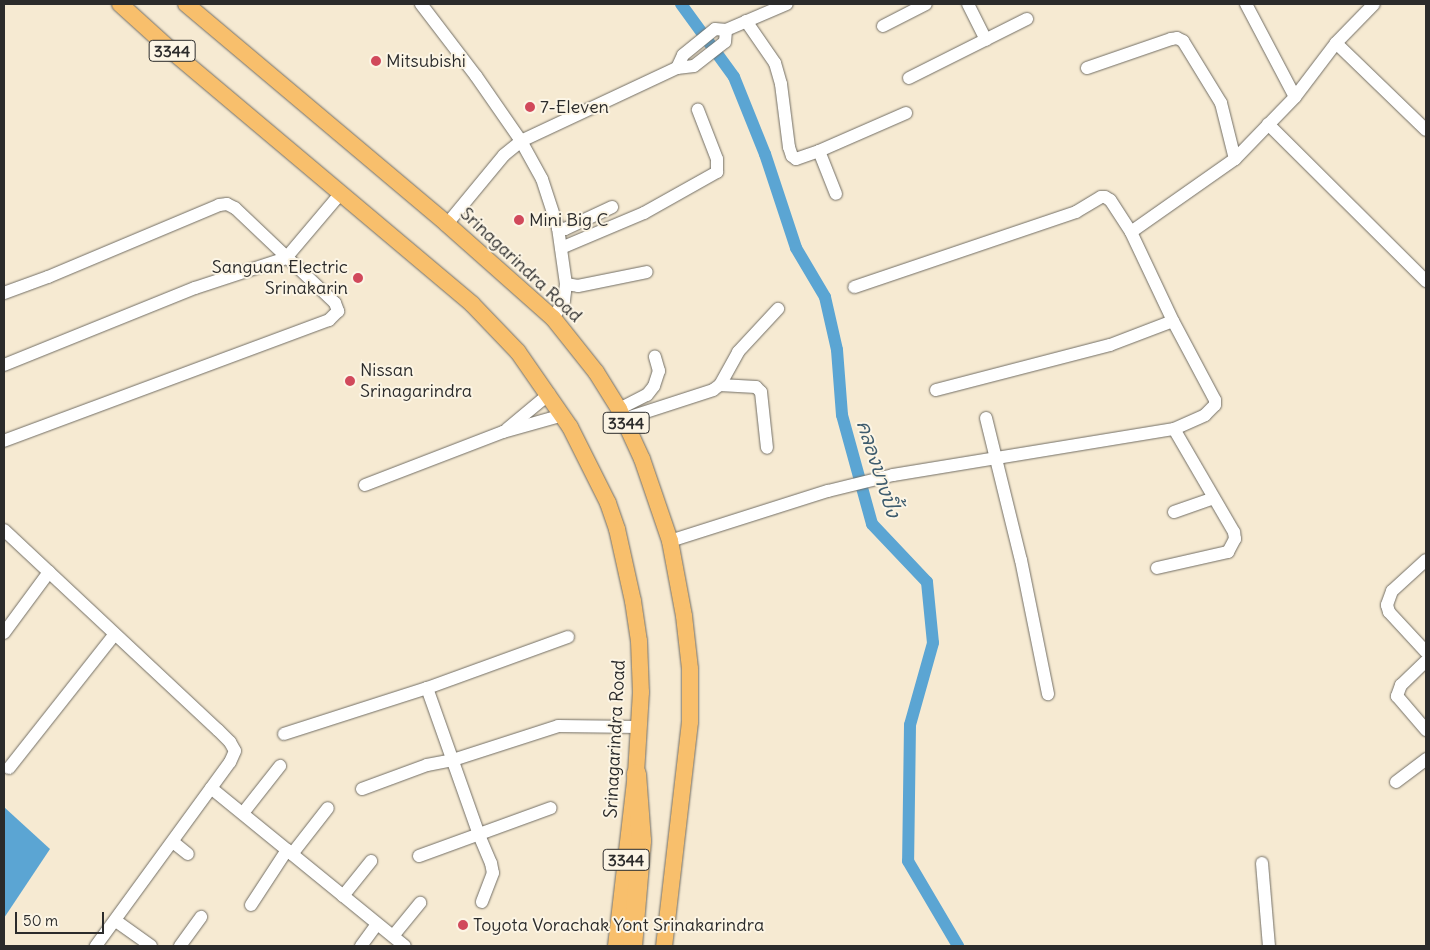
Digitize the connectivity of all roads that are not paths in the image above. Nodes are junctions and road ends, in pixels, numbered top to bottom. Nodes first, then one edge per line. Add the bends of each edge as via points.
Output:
1 (120, 4) edge
2 (136, 4) edge
3 (186, 4) edge
4 (197, 4) edge
5 (421, 4) edge
6 (787, 4) edge
7 (926, 4) edge
8 (968, 4) edge
9 (1246, 4) edge
10 (1374, 4) edge
11 (1028, 19) dead end
12 (746, 21) junction
13 (884, 26) dead end
14 (722, 34) junction
15 (986, 40) junction
16 (1336, 43) junction
17 (256, 62) junction
18 (677, 68) junction
19 (1087, 68) dead end
20 (909, 78) dead end
21 (226, 96) junction
22 (1295, 97) junction
23 (698, 110) dead end
24 (906, 114) dead end
25 (1268, 124) junction
26 (1426, 130) edge
27 (520, 141) junction
28 (819, 152) junction
29 (1235, 159) junction
30 (341, 193) junction
31 (836, 194) dead end
32 (612, 207) dead end
33 (447, 224) junction
34 (558, 228) junction
35 (1131, 232) junction
36 (561, 248) junction
37 (286, 258) junction
38 (647, 272) dead end
39 (1426, 281) edge
40 (566, 284) junction
41 (854, 287) dead end
42 (4, 292) edge
43 (778, 309) dead end
44 (553, 318) junction
45 (1173, 321) junction
46 (655, 357) dead end
47 (4, 365) edge
48 (720, 385) junction
49 (936, 390) dead end
50 (549, 394) junction
51 (621, 414) junction
52 (563, 415) junction
53 (986, 418) dead end
54 (1174, 429) junction
55 (503, 432) junction
56 (4, 441) edge
57 (767, 448) dead end
58 (996, 458) junction
59 (365, 485) dead end
60 (1214, 498) junction
61 (1174, 512) dead end
62 (4, 530) edge
63 (670, 541) junction
64 (1426, 560) edge
65 (1157, 568) dead end
66 (49, 572) junction
67 (4, 633) edge
68 (114, 635) junction
69 (568, 637) dead end
70 (1426, 652) edge
71 (1426, 661) edge
72 (427, 688) junction
73 (1048, 694) dead end
74 (639, 727) junction
75 (1426, 730) edge
76 (284, 734) dead end
77 (1426, 759) edge
78 (454, 760) junction
79 (280, 766) dead end
80 (9, 768) dead end
81 (636, 773) junction
82 (1396, 782) dead end
83 (211, 788) junction
84 (362, 789) dead end
85 (328, 808) dead end
86 (551, 808) dead end
87 (243, 813) junction
88 (479, 835) junction
89 (172, 842) junction
90 (289, 852) junction
91 (188, 854) dead end
92 (420, 856) dead end
93 (371, 861) dead end
94 (1262, 863) dead end
95 (343, 896) junction
96 (482, 902) dead end
97 (420, 903) dead end
98 (251, 905) dead end
99 (201, 917) dead end
100 (116, 921) junction
101 (377, 924) junction
102 (393, 936) junction
103 (96, 946) edge
104 (151, 946) edge
105 (180, 946) edge
106 (361, 946) edge
107 (405, 946) edge
108 (616, 946) edge
109 (632, 946) edge
110 (664, 946) edge
111 (1269, 946) edge

1 - 21 main road, Srinagarindra Road / 3344
2 - 21 main road, Srinagarindra Road / 3344
3 - 17 main road, Srinagarindra Road / 3344
4 - 17 main road, Srinagarindra Road / 3344
5 - 27 street
6 - 12 street
7 - 13 street
8 - 15 street
9 - 22 street
10 - 16 street
11 - 15 street
12 - 14 street
12 - 28 street via 776,63 792,156 796,159
14 - 18 street via 683,55
14 - 18 street via 694,66
15 - 20 street
16 - 22 street
16 - 26 street
17 - 33 main road, Srinagarindra Road / 3344
18 - 27 street
19 - 29 street via 1170,39 1183,41 1221,103
21 - 30 main road, Srinagarindra Road / 3344
22 - 25 street
23 - 36 street via 717,159 717,172 644,213
24 - 28 street
25 - 29 street
25 - 39 street
27 - 33 street via 504,155
27 - 34 street via 542,179
28 - 31 street
29 - 35 street
30 - 37 street
30 - 50 main road, Srinagarindra Road / 3344 via 493,324
32 - 34 street via 565,229
33 - 44 main road, Srinagarindra Road / 3344
34 - 36 street
35 - 41 street via 1110,200 1101,197 1076,212
35 - 45 street
36 - 40 street
37 - 42 street via 227,204
37 - 47 street via 195,288
37 - 56 street via 335,303 336,316
38 - 40 street via 578,286
40 - 44 street via 564,301
43 - 48 street via 738,352
44 - 51 main road, Srinagarindra Road / 3344 via 584,356
45 - 49 street via 1110,345
45 - 54 street via 1215,400 1212,410
46 - 51 street via 659,371 654,386
48 - 51 street via 696,396
48 - 57 street via 756,387 761,392
50 - 52 main road, Srinagarindra Road / 3344
50 - 55 street
51 - 63 main road, Srinagarindra Road / 3344 via 642,459
52 - 55 street
52 - 74 main road, Srinagarindra Road / 3344 via 608,503 625,559 639,641
53 - 58 street
54 - 58 street
54 - 60 street
55 - 59 street
58 - 63 street via 893,475 828,491
58 - 73 street
60 - 61 street
60 - 65 street via 1234,532 1233,547 1228,552
62 - 66 street
63 - 110 main road, Srinagarindra Road / 3344 via 690,669 690,722
64 - 70 street via 1392,591 1387,605 1388,612
66 - 67 street
66 - 68 street
68 - 80 street
68 - 83 street via 230,742 235,751
69 - 72 street
71 - 75 street via 1401,684 1397,696
72 - 76 street
72 - 78 street
74 - 78 street via 558,726
74 - 81 main road, Srinagarindra Road / 3344
77 - 82 street
78 - 84 street
78 - 88 street
79 - 87 street
81 - 108 main road, Srinagarindra Road / 3344
81 - 109 highway via 641,840
83 - 87 street
83 - 89 street
85 - 90 street
86 - 88 street
87 - 90 street
88 - 92 street
88 - 96 street via 493,873
89 - 91 street
89 - 100 street
90 - 95 street
90 - 98 street
93 - 95 street
94 - 111 street
95 - 101 street
97 - 102 street
99 - 105 street
100 - 103 street
100 - 104 street
101 - 102 street
101 - 106 street
102 - 107 street

